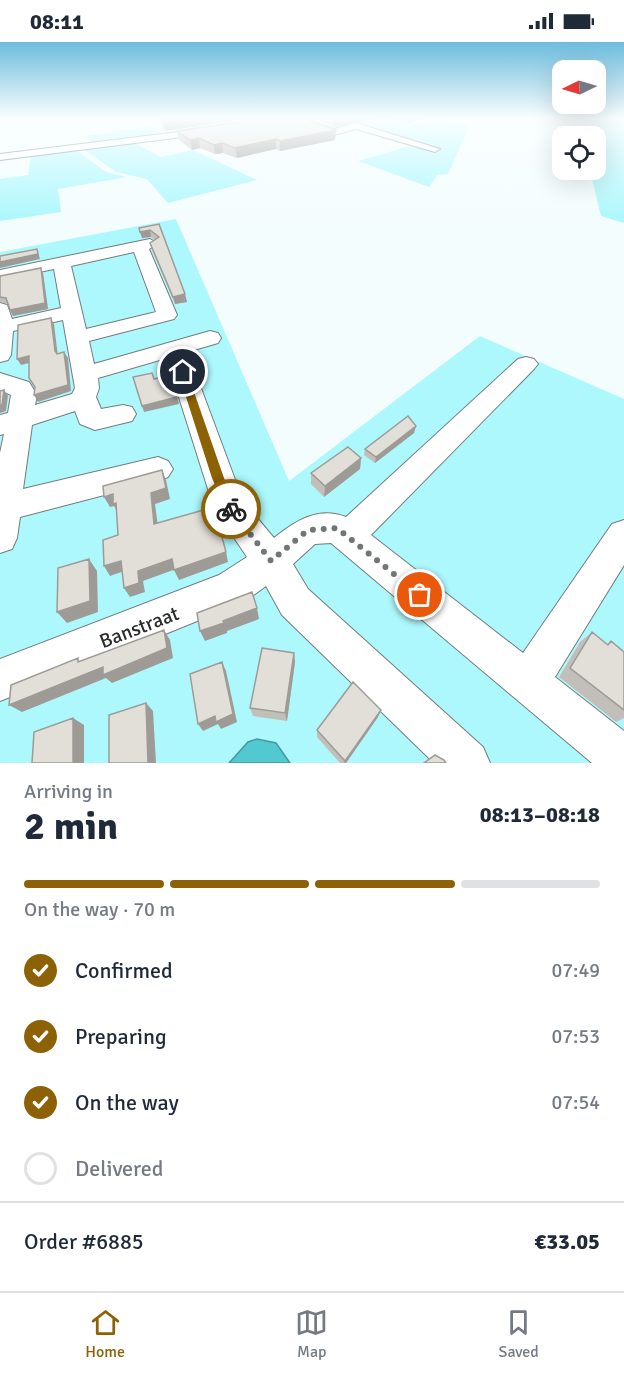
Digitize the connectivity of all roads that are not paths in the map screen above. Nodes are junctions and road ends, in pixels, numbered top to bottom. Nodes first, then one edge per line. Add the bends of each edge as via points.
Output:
1 (43, 152) edge
2 (0, 157) edge
3 (61, 262) junction
4 (0, 274) edge
5 (73, 312) junction
6 (2, 318) edge
7 (78, 337) junction
8 (210, 338) dead end
9 (0, 355) edge
10 (526, 364) dead end
11 (183, 372) dead end
12 (0, 381) edge
13 (84, 387) junction
14 (123, 414) dead end
15 (11, 423) edge
16 (158, 469) edge
17 (6, 490) edge
18 (624, 535) edge
19 (348, 536) junction
20 (0, 538) edge
21 (271, 561) junction
22 (0, 680) edge
23 (528, 682) junction
24 (624, 759) edge
25 (467, 763) edge

1 - 2 street
3 - 4 street
3 - 5 street
3 - 7 street via 145,245 167,315
5 - 6 street
5 - 7 street
6 - 9 street
7 - 13 street
8 - 13 street
10 - 19 street
11 - 21 street via 230,508
12 - 15 street via 20,388 24,395
13 - 14 street via 89,417 95,420
13 - 15 street
15 - 17 street
16 - 17 street
17 - 20 street
18 - 23 street
19 - 21 street, Banstraat via 337,528 308,530
19 - 23 street, Banstraat
21 - 22 street, Banstraat via 231,589 199,604
21 - 25 street via 295,603
23 - 24 street, Banstraat

